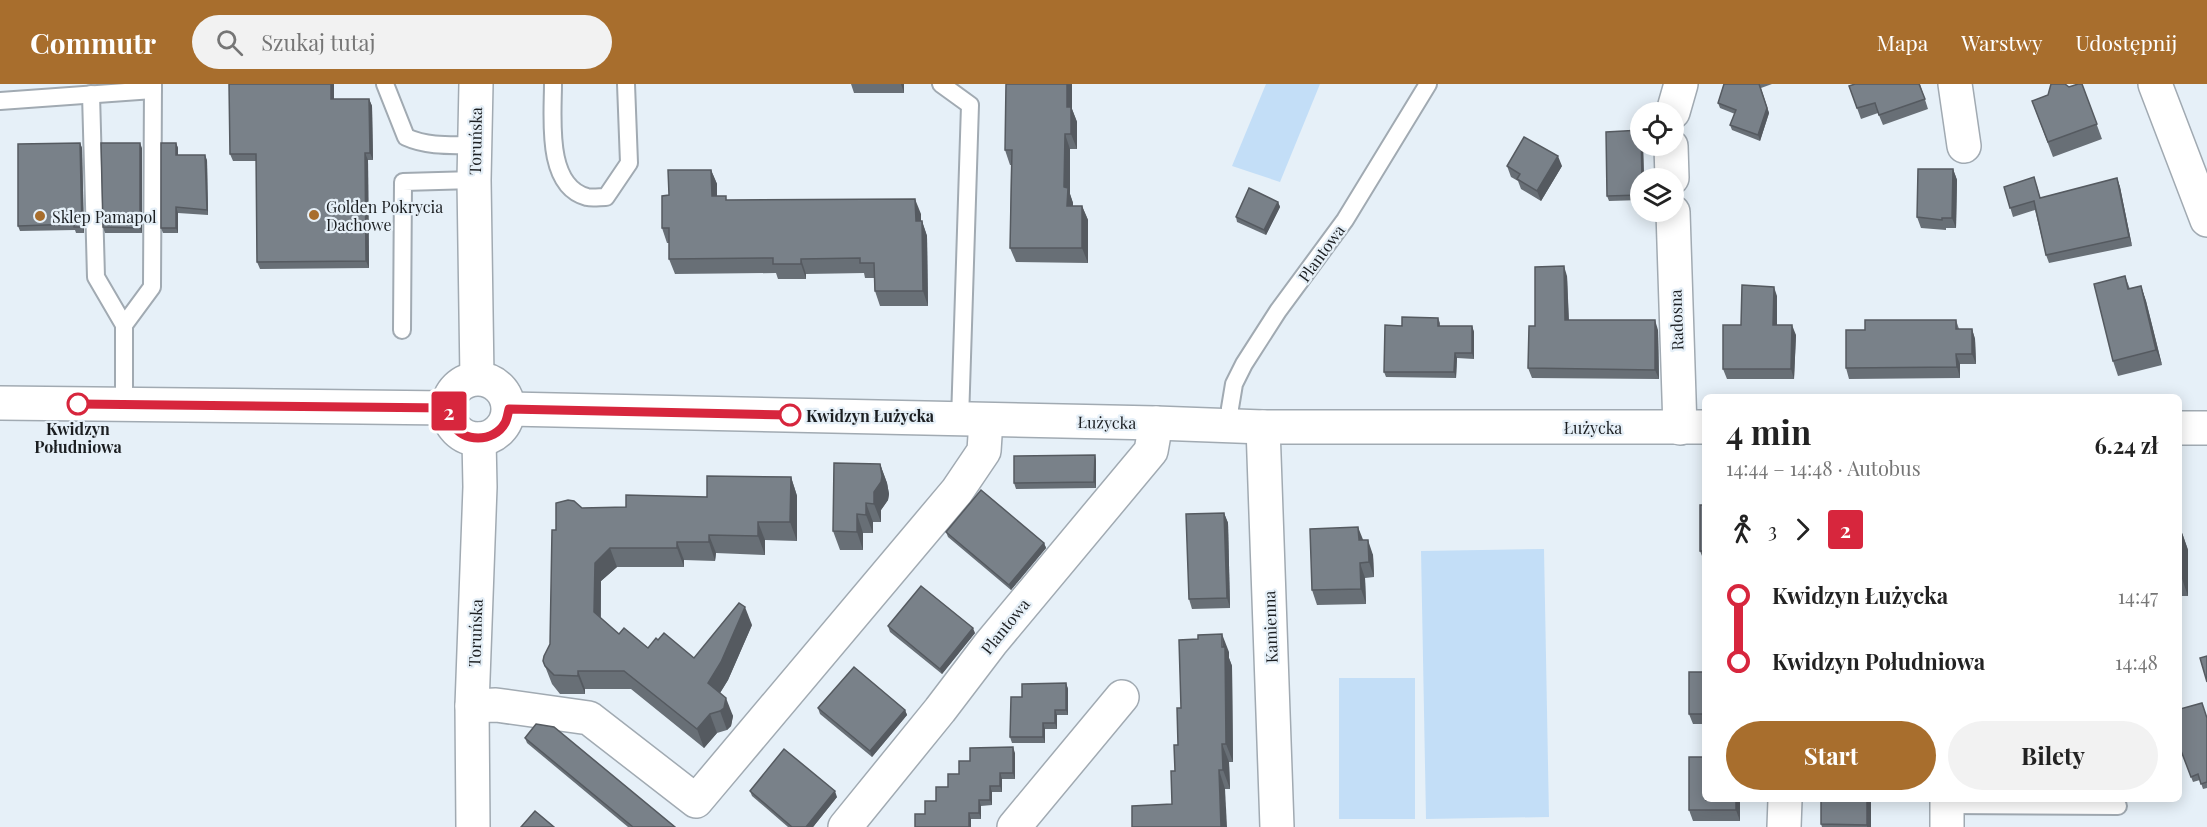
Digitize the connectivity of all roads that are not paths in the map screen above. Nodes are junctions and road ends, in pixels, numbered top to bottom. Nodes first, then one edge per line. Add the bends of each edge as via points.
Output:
1 (385, 84) edge
2 (476, 84) edge
3 (553, 84) edge
4 (626, 84) edge
5 (941, 84) edge
6 (1428, 84) edge
7 (1681, 84) edge
8 (1954, 84) edge
9 (2155, 84) edge
10 (153, 87) edge
11 (91, 94) junction
12 (0, 101) edge
13 (1675, 102) edge
14 (475, 145) junction
15 (1964, 146) dead end
16 (474, 180) junction
17 (2207, 220) edge
18 (1674, 222) edge
19 (124, 325) junction
20 (402, 330) dead end
21 (477, 378) junction
22 (0, 403) edge
23 (124, 404) junction
24 (448, 408) junction
25 (509, 409) junction
26 (973, 420) junction
27 (1156, 423) junction
28 (1230, 426) junction
29 (1263, 427) junction
30 (1693, 427) edge
31 (2182, 428) edge
32 (2207, 428) edge
33 (479, 439) junction
34 (1122, 697) dead end
35 (472, 706) junction
36 (1785, 802) edge
37 (2118, 806) dead end
38 (1947, 811) edge
39 (1021, 825) edge
40 (473, 827) edge
41 (845, 827) edge
42 (1277, 827) edge
43 (1784, 827) edge

1 - 14 lane via 406,137 420,144
2 - 14 street, Toruńska
3 - 4 lane via 555,154 561,176 587,197 606,197 629,163
5 - 26 lane via 970,105
6 - 28 lane, Plantowa via 1345,220 1244,364 1234,384
7 - 13 street
8 - 15 street
9 - 17 street
10 - 11 lane
10 - 19 lane via 152,287
11 - 12 lane
11 - 19 lane via 96,277
14 - 16 street, Toruńska
16 - 20 lane via 403,182
16 - 21 street, Toruńska
18 - 30 street, Radosna
19 - 23 lane
21 - 24 street via 463,382 452,393
21 - 25 street via 493,382 505,393
22 - 23 street
23 - 24 street
24 - 33 street via 452,424 463,435
25 - 26 street, Łużycka
25 - 33 street via 505,424 494,435
26 - 27 street, Łużycka
26 - 35 street via 984,451 957,491 696,801 589,718 496,705
27 - 28 street, Łużycka
27 - 41 street, Plantowa via 1151,451
28 - 29 street, Łużycka
29 - 30 street, Łużycka
29 - 42 street, Kamienna
31 - 32 street
33 - 35 street, Toruńska
34 - 39 street
35 - 40 street, Toruńska
36 - 43 street
37 - 38 lane

